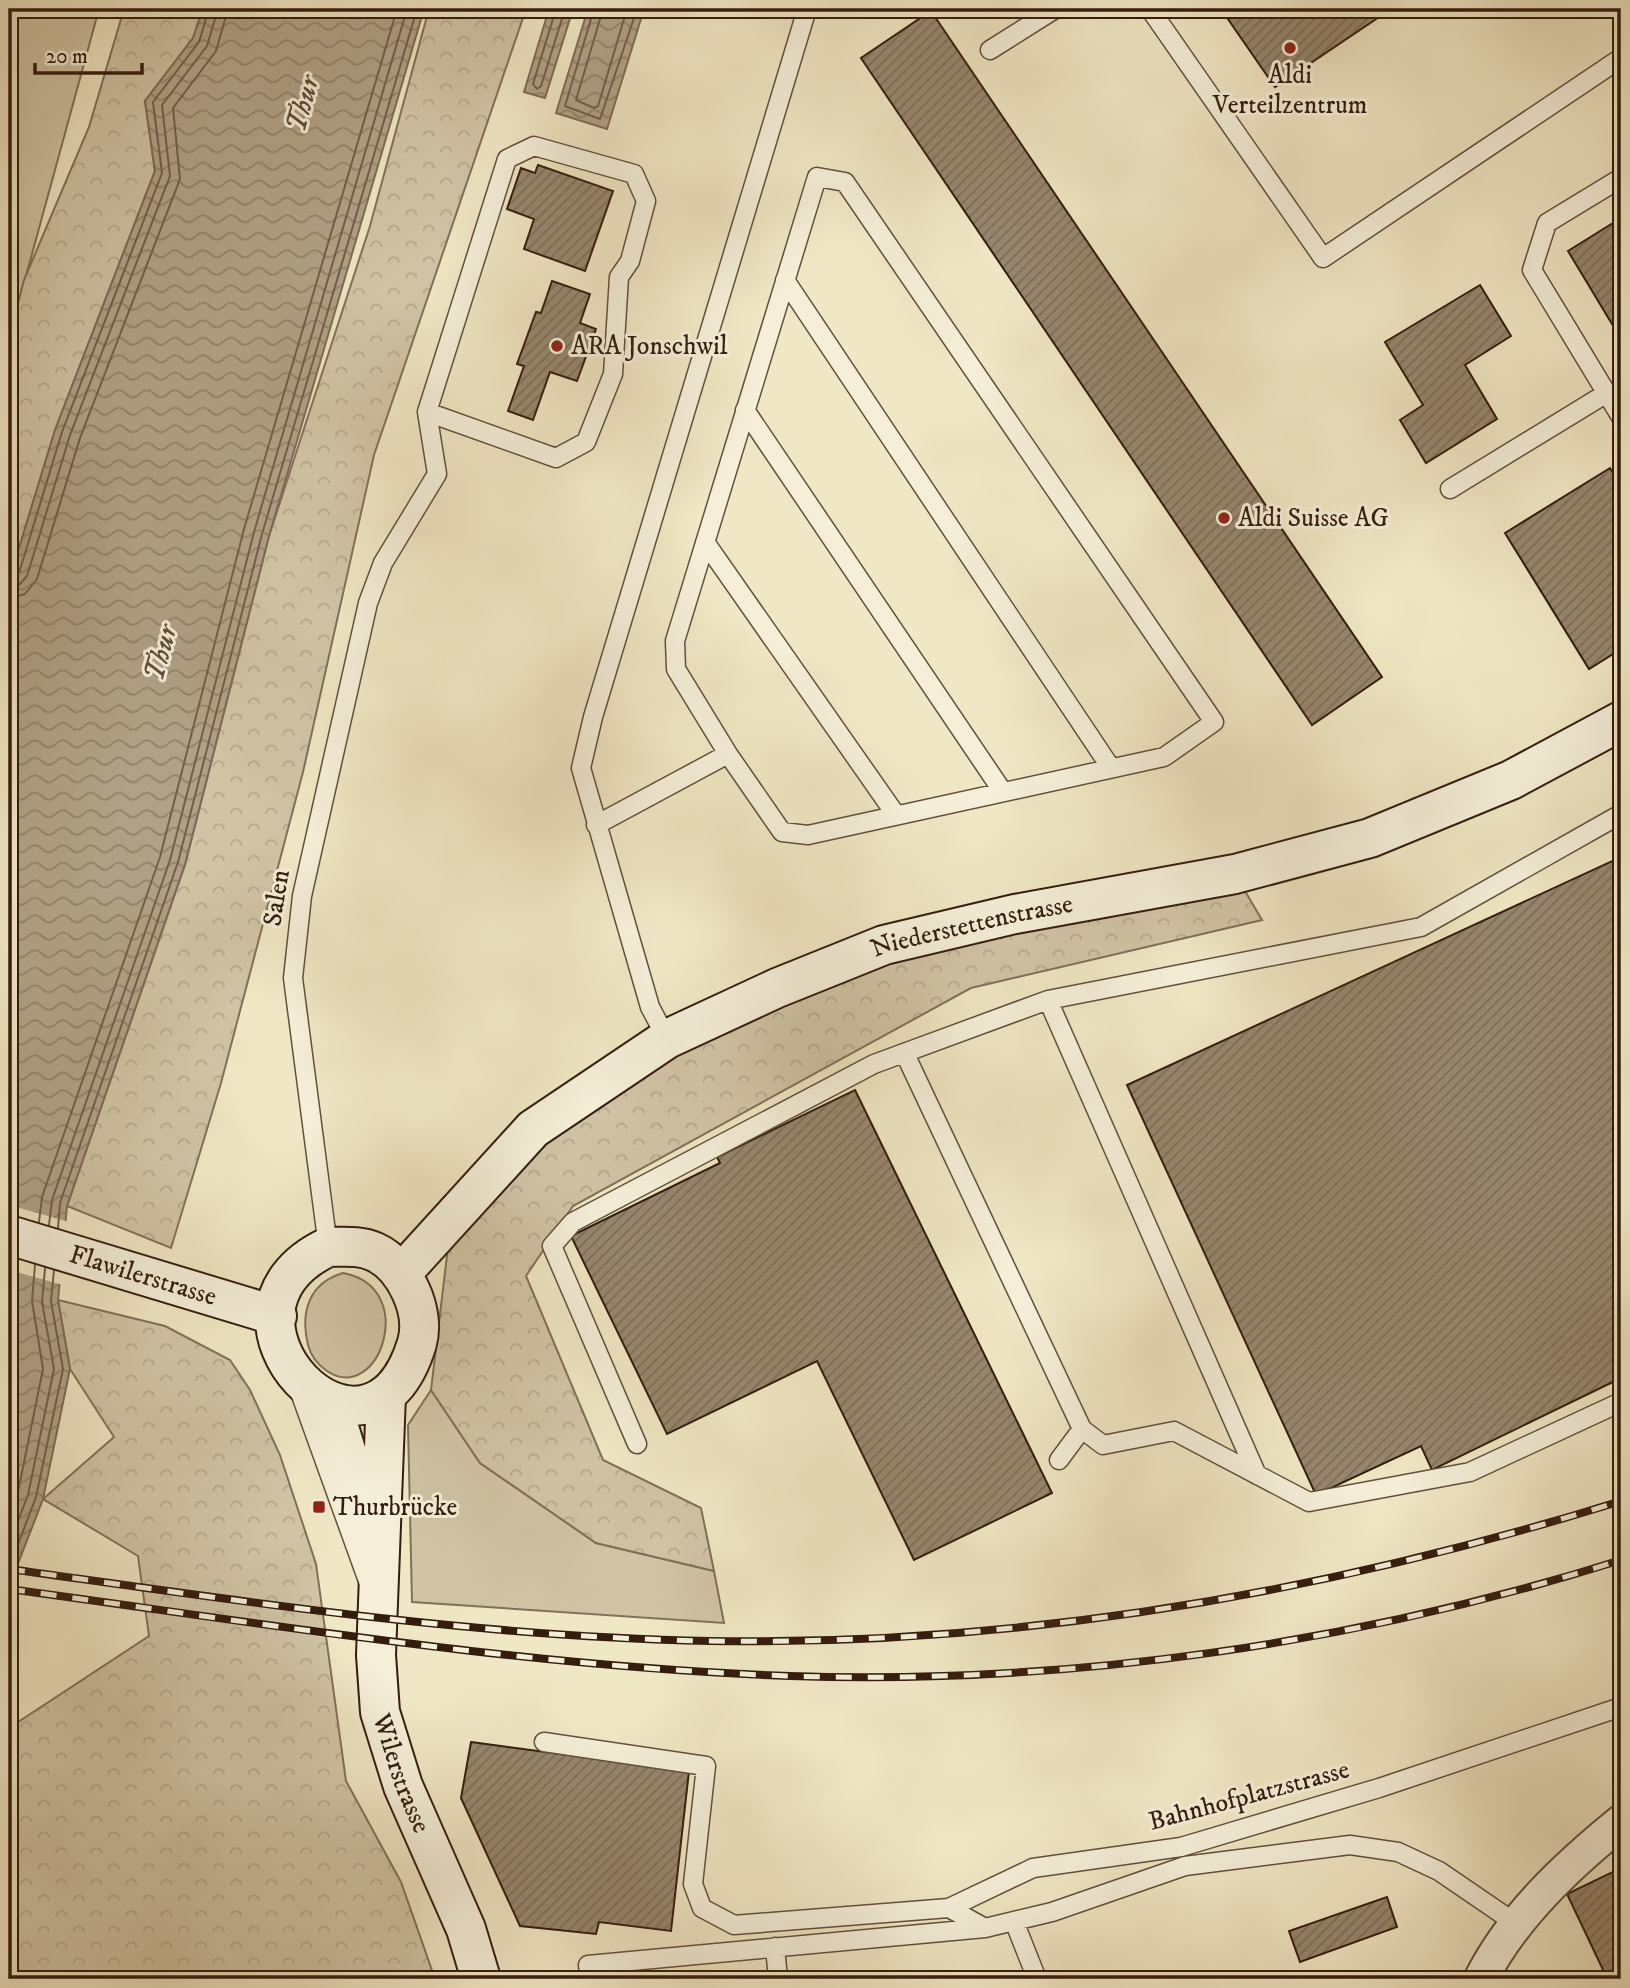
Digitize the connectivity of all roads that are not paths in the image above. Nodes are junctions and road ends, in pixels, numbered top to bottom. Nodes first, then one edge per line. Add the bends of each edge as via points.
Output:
1 (807, 9) edge
2 (1055, 9) edge
3 (1150, 9) edge
4 (990, 50) dead end
5 (1621, 58) edge
6 (1621, 178) edge
7 (785, 280) junction
8 (1607, 393) junction
9 (745, 410) junction
10 (426, 412) junction
11 (1621, 417) edge
12 (1450, 489) dead end
13 (705, 542) junction
14 (1621, 721) edge
15 (727, 754) junction
16 (1111, 768) junction
17 (1003, 792) junction
18 (896, 814) junction
19 (1621, 814) edge
20 (596, 825) junction
21 (1048, 1000) junction
22 (667, 1039) junction
23 (905, 1054) junction
24 (9, 1235) edge
25 (328, 1247) junction
26 (401, 1274) junction
27 (276, 1316) junction
28 (293, 1374) junction
29 (386, 1395) junction
30 (331, 1402) junction
31 (1621, 1402) edge
32 (1082, 1429) junction
33 (637, 1444) dead end
34 (1059, 1460) dead end
35 (1257, 1475) junction
36 (379, 1553) junction
37 (378, 1606) junction
38 (1621, 1707) edge
39 (544, 1742) dead end
40 (1621, 1822) edge
41 (1181, 1847) junction
42 (1185, 1866) junction
43 (949, 1908) junction
44 (1014, 1921) junction
45 (1518, 1925) junction
46 (985, 1928) junction
47 (775, 1947) junction
48 (589, 1972) edge
49 (481, 1979) edge
50 (778, 1979) edge
51 (1037, 1979) edge
52 (1481, 1979) edge

1 - 20 lane via 593,717 581,768
2 - 4 lane
3 - 5 lane via 1323,258
6 - 8 lane via 1547,223 1532,270
7 - 9 lane
7 - 16 lane
7 - 16 lane via 817,177 845,182 1214,722 1164,757
8 - 11 lane
8 - 12 lane
9 - 13 lane
9 - 17 lane
10 - 10 lane via 556,458 586,442 613,374 619,277 630,261 646,201 634,174 534,146 507,159
10 - 25 lane, Salen via 437,474 383,563 368,603 302,896 293,978
13 - 15 lane via 675,640 676,669
13 - 18 lane
14 - 22 main road, Niederstettenstrasse via 1511,780 1370,838 1235,874 1015,914 884,945
15 - 18 lane via 782,832 808,835
15 - 20 lane
16 - 17 lane
17 - 18 lane
19 - 21 lane via 1421,927
20 - 22 lane via 650,1007
21 - 23 lane
21 - 35 lane
22 - 26 main road, Niederstettenstrasse via 533,1129
23 - 32 lane
23 - 33 lane via 874,1064 573,1222 552,1246
24 - 27 main road, Flawilerstrasse
25 - 26 main road via 375,1252
25 - 27 main road via 293,1271 282,1290
26 - 29 main road via 417,1311 418,1336 401,1380
27 - 28 main road via 277,1336
28 - 30 main road
28 - 37 lane
29 - 30 main road via 364,1404
29 - 36 main road, Wilerstrasse
30 - 36 main road, Wilerstrasse
31 - 35 lane via 1470,1472 1309,1502
32 - 34 lane
32 - 35 lane via 1103,1445 1174,1431
36 - 37 main road, Wilerstrasse
37 - 49 main road, Wilerstrasse via 380,1712 403,1786 466,1929
38 - 41 lane, Bahnhofplatzstrasse via 1379,1788
39 - 43 lane via 706,1766 693,1884 702,1908 734,1925
40 - 45 street via 1550,1884
41 - 42 lane
41 - 43 lane, Bahnhofplatzstrasse via 1033,1868
42 - 44 lane
42 - 45 lane via 1350,1845 1398,1852 1439,1871
43 - 46 lane
44 - 46 lane
44 - 51 lane
45 - 52 street
46 - 47 lane
47 - 48 lane
47 - 50 lane

